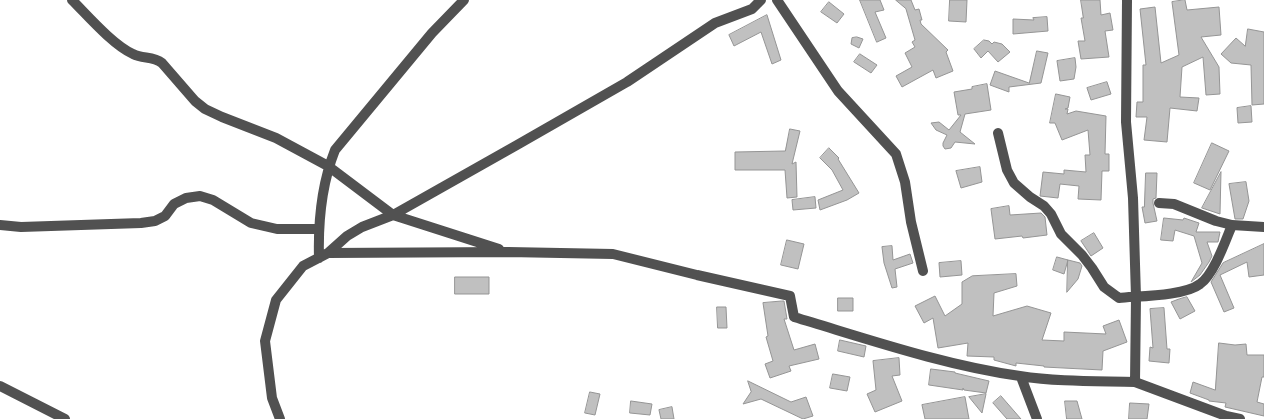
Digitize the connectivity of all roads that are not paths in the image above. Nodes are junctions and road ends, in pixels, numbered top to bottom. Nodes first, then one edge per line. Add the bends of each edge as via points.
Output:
1 (72, 0) edge
2 (464, 0) edge
3 (761, 0) edge
4 (778, 0) edge
5 (1127, 0) edge
6 (998, 133) dead end
7 (328, 166) junction
8 (1158, 203) dead end
9 (393, 215) junction
10 (0, 225) edge
11 (1232, 225) junction
12 (1264, 227) edge
13 (318, 229) junction
14 (508, 252) junction
15 (323, 255) junction
16 (924, 271) dead end
17 (1136, 297) junction
18 (1021, 377) junction
19 (1135, 382) junction
20 (0, 386) edge
21 (1225, 418) edge
22 (65, 419) edge
23 (280, 419) edge
24 (1037, 419) edge
25 (1240, 419) edge

1 - 7 street via 113,40 132,54 156,58 205,109 276,138
2 - 7 street via 432,33 335,150
3 - 9 street via 752,9 715,23 627,82
4 - 16 street via 838,91 896,154 905,182 911,222
5 - 17 street via 1126,122 1133,198
6 - 17 street via 1007,170 1014,183 1051,214 1061,234 1082,255 1104,287 1119,298
7 - 9 street
7 - 13 street
8 - 11 street via 1174,204
9 - 14 street
9 - 15 street via 362,227
10 - 13 street via 21,227 155,221 165,216 174,204 186,198 200,196 213,200 251,223 277,229
11 - 12 street
11 - 17 street via 1207,278 1199,285 1172,294
13 - 15 street
14 - 15 street
14 - 18 street via 613,254 790,296 794,317 968,367
15 - 23 street via 303,266 276,300 265,341 272,398
17 - 19 street
18 - 19 street via 1063,381
18 - 24 street
19 - 21 street
20 - 22 street
21 - 25 street

